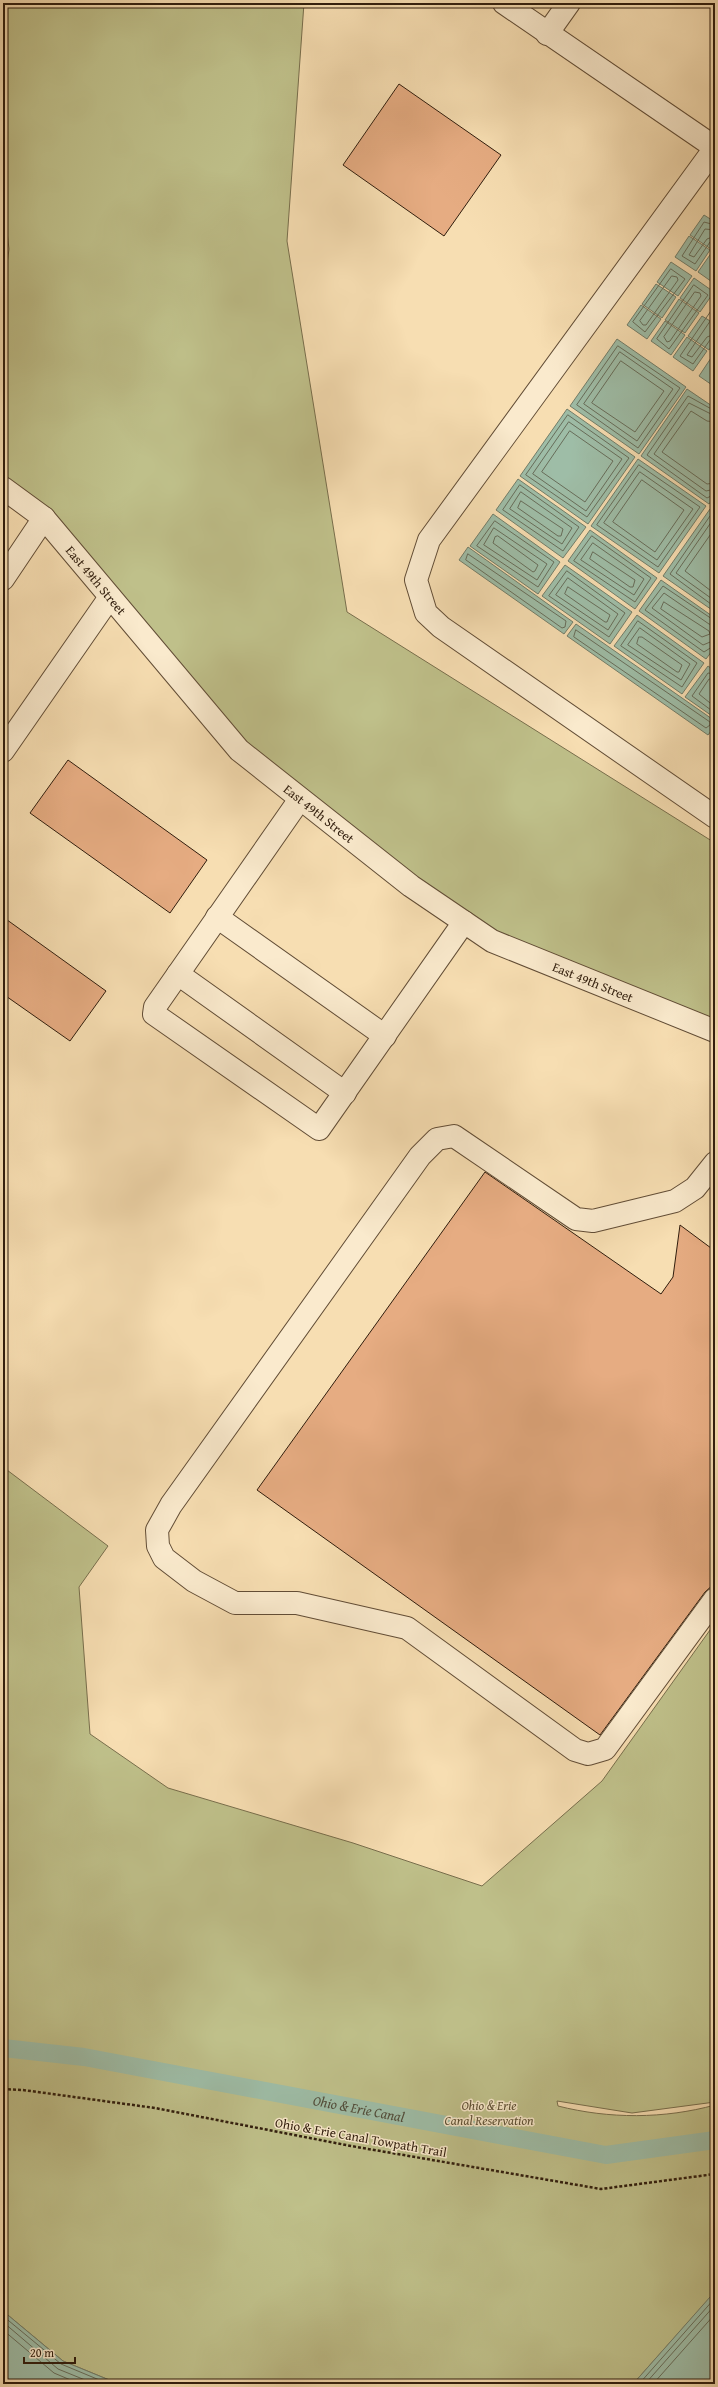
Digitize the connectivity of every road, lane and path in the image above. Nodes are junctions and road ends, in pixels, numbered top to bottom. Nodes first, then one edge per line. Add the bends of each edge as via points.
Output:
1 (504, 3) edge
2 (569, 3) edge
3 (547, 34) junction
4 (715, 144) edge
5 (715, 148) edge
6 (3, 488) edge
7 (44, 518) junction
8 (3, 578) edge
9 (110, 596) junction
10 (3, 751) edge
11 (300, 798) junction
12 (715, 817) edge
13 (217, 917) junction
14 (464, 922) junction
15 (178, 974) junction
16 (715, 1031) edge
17 (385, 1036) junction
18 (345, 1093) junction
19 (715, 1163) edge
20 (715, 1599) edge
21 (3, 2089) edge
22 (715, 2174) edge

1 - 3 street
2 - 3 street
3 - 4 street via 707,142
5 - 12 street via 429,540 416,580 426,613 441,627
6 - 7 street, East 49th Street
7 - 8 street
7 - 9 street, East 49th Street
9 - 10 street
9 - 11 street, East 49th Street via 239,750
11 - 13 street
11 - 14 street, East 49th Street via 411,886
13 - 15 street
13 - 17 street
14 - 16 street, East 49th Street via 492,941
14 - 17 street
15 - 18 street
15 - 18 street via 155,1007 154,1014 161,1019 316,1129 321,1128
17 - 18 street
19 - 20 street via 695,1188 675,1201 593,1221 576,1219 454,1136 438,1139 420,1156 171,1505 157,1530 158,1546 164,1558 194,1581 235,1603 297,1603 407,1628 575,1750 588,1754 605,1749
21 - 22 path, Ohio & Erie Canal Towpath Trail via 155,2108 351,2146 601,2189

